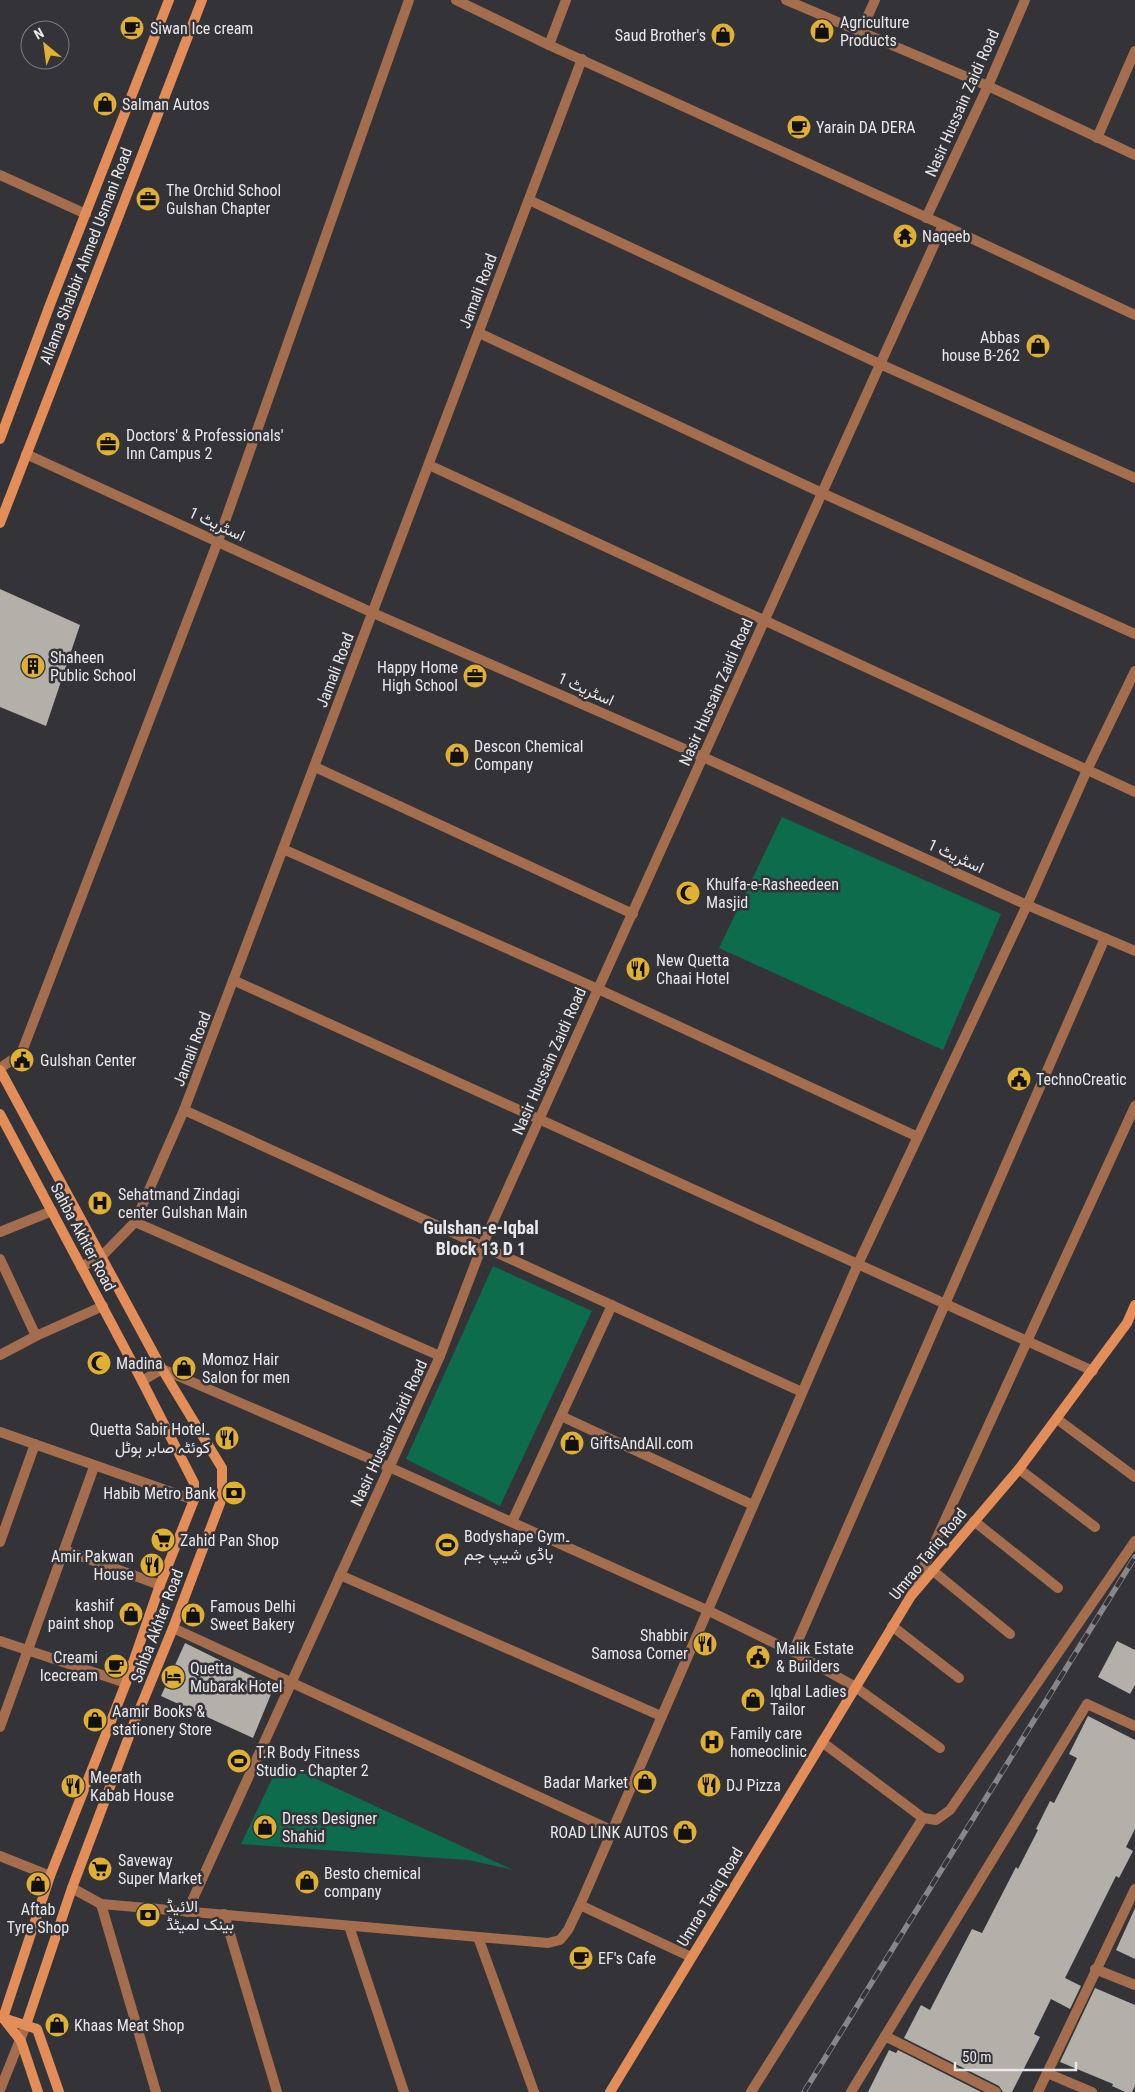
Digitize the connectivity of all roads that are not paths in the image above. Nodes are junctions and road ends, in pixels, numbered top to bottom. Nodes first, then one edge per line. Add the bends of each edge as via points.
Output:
1 (170, 0) edge
2 (202, 0) edge
3 (408, 0) edge
4 (456, 0) edge
5 (566, 0) edge
6 (786, 0) edge
7 (874, 0) edge
8 (1025, 0) edge
9 (860, 32) junction
10 (548, 45) junction
11 (1135, 51) edge
12 (582, 59) junction
13 (988, 86) junction
14 (1097, 138) junction
15 (1135, 156) edge
16 (0, 175) edge
17 (529, 200) junction
18 (86, 214) junction
19 (926, 218) junction
20 (943, 225) junction
21 (1135, 315) edge
22 (479, 333) junction
23 (880, 364) junction
24 (0, 439) edge
25 (26, 454) junction
26 (429, 465) junction
27 (1135, 478) edge
28 (822, 493) junction
29 (0, 523) edge
30 (218, 541) junction
31 (373, 613) junction
32 (764, 621) junction
33 (1135, 634) edge
34 (1135, 672) edge
35 (703, 757) junction
36 (314, 766) junction
37 (1087, 770) junction
38 (1135, 792) edge
39 (283, 849) junction
40 (1027, 905) junction
41 (632, 914) junction
42 (1105, 938) junction
43 (1135, 951) edge
44 (234, 980) junction
45 (598, 989) junction
46 (0, 1069) edge
47 (1135, 1106) edge
48 (184, 1110) junction
49 (0, 1114) edge
50 (540, 1120) junction
51 (918, 1137) junction
52 (52, 1211) junction
53 (135, 1222) junction
54 (0, 1232) edge
55 (482, 1246) junction
56 (102, 1256) junction
57 (0, 1259) edge
58 (858, 1264) junction
59 (81, 1266) junction
60 (946, 1304) junction
61 (612, 1305) junction
62 (1135, 1305) edge
63 (103, 1306) junction
64 (36, 1336) junction
65 (1026, 1341) junction
66 (0, 1355) edge
67 (440, 1356) junction
68 (162, 1369) junction
69 (1093, 1371) junction
70 (142, 1380) junction
71 (802, 1392) junction
72 (561, 1416) junction
73 (1057, 1418) junction
74 (0, 1432) edge
75 (35, 1444) junction
76 (94, 1466) junction
77 (389, 1467) junction
78 (1019, 1469) junction
79 (1135, 1477) edge
80 (194, 1500) junction
81 (753, 1505) junction
82 (974, 1521) junction
83 (512, 1522) junction
84 (1095, 1527) dead end
85 (1135, 1541) edge
86 (0, 1542) edge
87 (64, 1550) junction
88 (932, 1570) junction
89 (340, 1575) junction
90 (160, 1585) junction
91 (1058, 1588) dead end
92 (911, 1596) junction
93 (707, 1610) junction
94 (892, 1626) junction
95 (173, 1628) junction
96 (1010, 1634) dead end
97 (0, 1641) edge
98 (27, 1650) junction
99 (793, 1652) junction
100 (958, 1678) dead end
101 (291, 1682) junction
102 (126, 1683) junction
103 (854, 1686) junction
104 (660, 1716) junction
105 (1135, 1726) edge
106 (0, 1727) edge
107 (822, 1742) junction
108 (940, 1748) dead end
109 (923, 1818) junction
110 (610, 1830) junction
111 (0, 1856) edge
112 (50, 1876) junction
113 (72, 1888) junction
114 (1135, 1889) edge
115 (101, 1904) junction
116 (580, 1905) junction
117 (187, 1912) junction
118 (224, 1914) junction
119 (349, 1926) junction
120 (478, 1937) junction
121 (691, 1957) junction
122 (1095, 1969) junction
123 (1135, 1985) edge
124 (1, 2019) edge
125 (26, 2025) junction
126 (885, 2036) junction
127 (21, 2041) junction
128 (1047, 2073) junction
129 (0, 2090) edge
130 (38, 2092) edge
131 (59, 2092) edge
132 (156, 2092) edge
133 (277, 2092) edge
134 (404, 2092) edge
135 (534, 2092) edge
136 (610, 2092) edge
137 (751, 2092) edge
138 (851, 2092) edge
139 (996, 2092) edge
140 (1038, 2092) edge
141 (1092, 2092) edge

1 - 18 main road, Allama Shabbir Ahmed Usmani Road
2 - 25 main road, Allama Shabbir Ahmed Usmani Road
3 - 30 street
4 - 10 street
5 - 10 street
6 - 9 street
7 - 9 street
8 - 13 street, Nasir Hussain Zaidi Road
9 - 13 street
10 - 12 street
11 - 14 street
12 - 17 street, Jamali Road
12 - 19 street
13 - 14 street
13 - 19 street, Nasir Hussain Zaidi Road
14 - 15 street
16 - 18 street
17 - 22 street, Jamali Road
17 - 23 street
18 - 24 main road, Allama Shabbir Ahmed Usmani Road
19 - 20 street
20 - 21 street
20 - 23 street, Nasir Hussain Zaidi Road
22 - 26 street, Jamali Road
22 - 28 street
23 - 27 street
23 - 28 street, Nasir Hussain Zaidi Road
25 - 29 main road, Allama Shabbir Ahmed Usmani Road
25 - 30 street, اسٹریٹ 1
26 - 31 street, Jamali Road
26 - 32 street
28 - 32 street, Nasir Hussain Zaidi Road
28 - 33 street
30 - 31 street, اسٹریٹ 1
30 - 46 street via 21,1054
31 - 35 street, اسٹریٹ 1
31 - 36 street, Jamali Road
32 - 35 street, Nasir Hussain Zaidi Road
32 - 37 street
34 - 37 street
35 - 40 street, اسٹریٹ 1
35 - 41 street, Nasir Hussain Zaidi Road
36 - 39 street, Jamali Road
36 - 41 street
37 - 38 street
37 - 40 street
39 - 44 street, Jamali Road
39 - 45 street
40 - 42 street, اسٹریٹ 1
40 - 51 street
41 - 45 street, Nasir Hussain Zaidi Road
42 - 43 street, اسٹریٹ 1
42 - 60 street
44 - 48 street, Jamali Road
44 - 50 street
45 - 50 street, Nasir Hussain Zaidi Road
45 - 51 street
46 - 56 main road, Sahba Akhter Road
47 - 65 street
48 - 53 street, Jamali Road
48 - 55 street
49 - 52 main road, Sahba Akhter Road
50 - 55 street, Nasir Hussain Zaidi Road
50 - 58 street
51 - 58 street
52 - 54 street
52 - 59 main road, Sahba Akhter Road
53 - 56 street, Jamali Road
53 - 67 street
55 - 61 street
55 - 67 street, Nasir Hussain Zaidi Road
56 - 59 street, Jamali Road
56 - 68 main road, Sahba Akhter Road
57 - 64 street
58 - 60 street
58 - 71 street
59 - 63 main road, Sahba Akhter Road
60 - 65 street
60 - 99 street
61 - 71 street
61 - 72 street
62 - 69 main road, Umrao Tariq Road via 1127,1323
63 - 64 street
63 - 70 main road, Sahba Akhter Road
64 - 66 street
65 - 69 street
65 - 92 street
67 - 77 street, Nasir Hussain Zaidi Road
68 - 70 street
68 - 77 street
68 - 95 main road, Sahba Akhter Road via 222,1468 222,1498
69 - 73 main road, Umrao Tariq Road
70 - 80 main road, Sahba Akhter Road via 194,1483
71 - 81 street
72 - 81 street
72 - 83 street
73 - 78 main road, Umrao Tariq Road
73 - 79 street
74 - 75 street
75 - 76 street
75 - 86 street
76 - 80 street
76 - 87 street
77 - 83 street
77 - 89 street, Nasir Hussain Zaidi Road
78 - 82 main road, Umrao Tariq Road
78 - 84 street
80 - 90 main road, Sahba Akhter Road
81 - 93 street
82 - 88 main road, Umrao Tariq Road
82 - 91 street
83 - 93 street
85 - 109 street via 950,1810 936,1820
87 - 90 street
87 - 98 street
88 - 92 main road, Umrao Tariq Road
88 - 96 street
89 - 101 street, Nasir Hussain Zaidi Road
89 - 104 street
90 - 102 main road, Sahba Akhter Road
92 - 94 main road, Umrao Tariq Road
93 - 99 street
93 - 104 street
94 - 100 street
94 - 103 main road, Umrao Tariq Road
95 - 101 street
95 - 113 main road, Sahba Akhter Road
97 - 98 street
98 - 102 street
98 - 106 street
99 - 103 street
101 - 110 street
101 - 117 street, Nasir Hussain Zaidi Road
102 - 112 main road, Sahba Akhter Road
103 - 107 main road, Umrao Tariq Road
103 - 108 street
104 - 110 street
105 - 126 street via 1087,1704
107 - 109 street
107 - 121 main road, Umrao Tariq Road
109 - 137 street
110 - 116 street
111 - 112 street
112 - 124 main road, Sahba Akhter Road
113 - 115 street
113 - 125 main road, Sahba Akhter Road
114 - 122 street
115 - 117 street
115 - 132 street
116 - 120 street via 560,1940 548,1943
116 - 121 street
117 - 118 street
118 - 119 street
118 - 133 street
119 - 120 street
119 - 134 street
120 - 135 street
121 - 136 main road, Umrao Tariq Road
122 - 123 street
122 - 128 street
124 - 125 main road
124 - 127 main road
125 - 127 street, Sahba Akhter Road
125 - 131 main road via 38,2030
126 - 138 street
126 - 139 street
127 - 129 street, Sahba Akhter Road
127 - 130 main road
128 - 140 street
128 - 141 street

